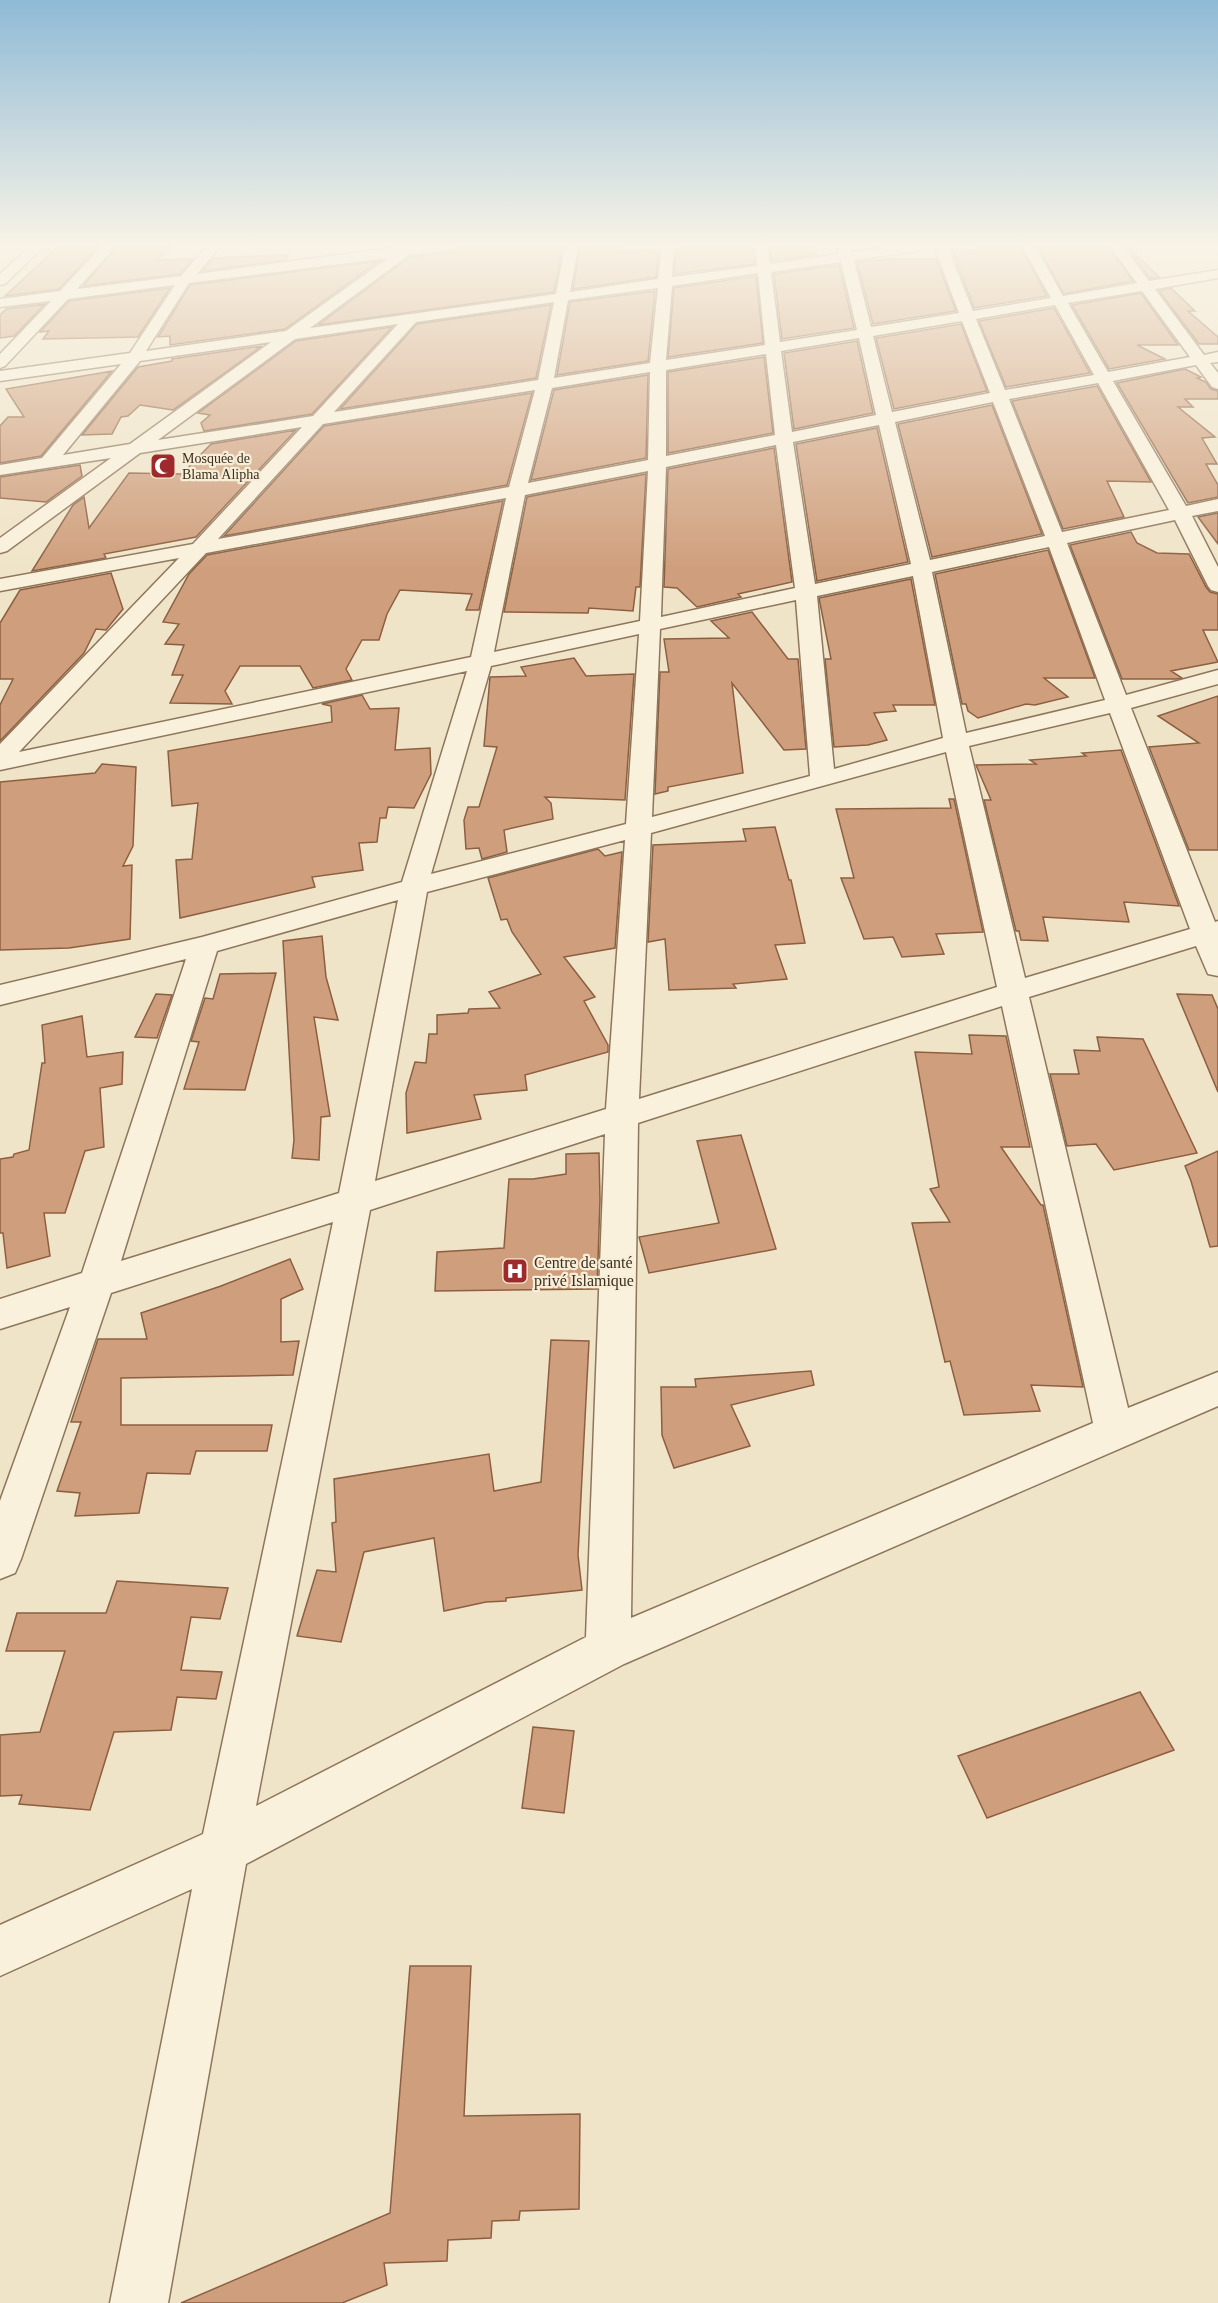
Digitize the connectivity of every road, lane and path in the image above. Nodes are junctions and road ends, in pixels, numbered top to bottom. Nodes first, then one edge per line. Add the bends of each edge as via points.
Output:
1 (137, 353) edge
2 (165, 353) edge
3 (269, 353) edge
4 (379, 353) edge
5 (551, 353) edge
6 (659, 353) edge
7 (737, 353) edge
8 (775, 353) edge
9 (870, 353) edge
10 (982, 353) edge
11 (1090, 353) edge
12 (134, 358) junction
13 (1210, 358) edge
14 (658, 365) junction
15 (0, 376) edge
16 (1104, 377) junction
17 (545, 383) junction
18 (1218, 384) edge
19 (1000, 396) junction
20 (320, 418) junction
21 (886, 420) junction
22 (784, 440) junction
23 (136, 449) junction
24 (47, 463) junction
25 (656, 464) junction
26 (0, 470) edge
27 (517, 491) junction
28 (1218, 504) edge
29 (1180, 512) junction
30 (1055, 538) junction
31 (0, 547) edge
32 (200, 548) junction
33 (921, 566) junction
34 (0, 585) edge
35 (1218, 586) edge
36 (806, 592) junction
37 (650, 627) junction
38 (481, 662) junction
39 (1218, 677) edge
40 (1119, 704) junction
41 (956, 742) junction
42 (0, 758) edge
43 (0, 763) edge
44 (823, 780) junction
45 (637, 830) junction
46 (414, 887) junction
47 (1211, 932) edge
48 (205, 945) junction
49 (1218, 967) edge
50 (1013, 992) junction
51 (0, 995) edge
52 (622, 1117) junction
53 (355, 1200) junction
54 (96, 1284) junction
55 (0, 1314) edge
56 (1218, 1388) edge
57 (1114, 1432) junction
58 (0, 1559) edge
59 (608, 1649) junction
60 (224, 1849) junction
61 (0, 1951) edge
62 (139, 2303) edge

1 - 12 street
2 - 12 street
3 - 23 street
4 - 20 street
5 - 17 street
6 - 14 street
7 - 14 street
8 - 22 street
9 - 21 street
10 - 19 street
11 - 16 street
12 - 15 street
12 - 24 street
13 - 16 street
13 - 18 street
14 - 17 street
14 - 25 street
16 - 19 street
16 - 29 street
17 - 20 street
17 - 27 street
19 - 21 street
19 - 30 street
20 - 23 street
20 - 32 street
21 - 22 street
21 - 33 street
22 - 25 street
22 - 36 street
23 - 24 street
23 - 31 street
24 - 26 street
25 - 27 street
25 - 37 street
27 - 32 street
27 - 38 street
28 - 29 street
29 - 30 street
29 - 35 street
30 - 33 street
30 - 40 street
32 - 34 street
32 - 42 street
33 - 36 street
33 - 41 street
36 - 37 street
36 - 44 street
37 - 38 street
37 - 45 street
38 - 43 street
38 - 46 street
39 - 40 street
40 - 41 street
40 - 47 street
41 - 44 street
41 - 50 street
44 - 45 street
45 - 46 street
45 - 52 street
46 - 48 street
46 - 53 street
47 - 49 street
47 - 50 street
48 - 51 street
48 - 54 street
50 - 52 street
50 - 57 street
52 - 53 street
52 - 59 street
53 - 54 street
53 - 60 street
54 - 55 street
54 - 58 street
56 - 57 street
57 - 59 street
59 - 60 street
60 - 61 street
60 - 62 street

